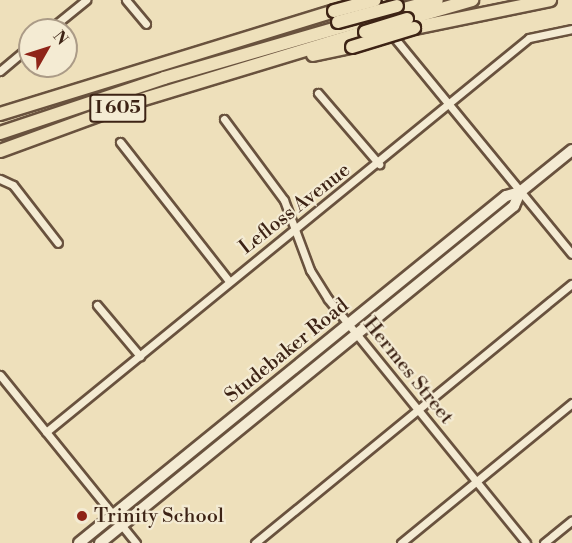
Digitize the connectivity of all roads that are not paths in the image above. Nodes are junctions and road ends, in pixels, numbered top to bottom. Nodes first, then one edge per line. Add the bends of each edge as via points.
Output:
1 (86, 0) edge
2 (126, 0) edge
3 (364, 0) edge
4 (375, 0) edge
5 (419, 0) edge
6 (437, 0) edge
7 (472, 0) edge
8 (550, 0) edge
9 (336, 16) junction
10 (404, 16) junction
11 (64, 18) edge
12 (146, 24) dead end
13 (361, 27) junction
14 (572, 29) edge
15 (18, 56) edge
16 (0, 71) edge
17 (238, 71) junction
18 (318, 93) dead end
19 (450, 106) junction
20 (0, 114) edge
21 (224, 119) dead end
22 (0, 128) edge
23 (0, 133) edge
24 (120, 142) dead end
25 (572, 150) edge
26 (0, 151) edge
27 (379, 164) junction
28 (0, 179) edge
29 (520, 192) junction
30 (296, 231) junction
31 (58, 243) dead end
32 (572, 254) edge
33 (229, 281) junction
34 (572, 284) edge
35 (97, 305) dead end
36 (349, 324) junction
37 (357, 334) junction
38 (140, 356) junction
39 (0, 375) edge
40 (572, 403) edge
41 (419, 411) junction
42 (46, 432) junction
43 (477, 482) junction
44 (113, 515) junction
45 (572, 520) edge
46 (122, 525) junction
47 (79, 543) edge
48 (100, 543) edge
49 (136, 543) edge
50 (255, 543) edge
51 (401, 543) edge
52 (526, 543) edge
53 (544, 543) edge

1 - 11 street
2 - 12 street
3 - 19 street
4 - 9 highway, I 605, bridge
5 - 10 highway
6 - 10 highway
7 - 10 highway, I 605
8 - 10 highway
9 - 10 highway, bridge
9 - 20 highway, I 605
9 - 22 highway
10 - 13 highway, I 605, bridge
10 - 17 highway, bridge via 352,47
13 - 17 highway, I 605
13 - 23 highway via 164,78
14 - 19 street, Lefloss Avenue via 529,38
15 - 16 street
17 - 26 highway, I 605
18 - 27 street
19 - 27 street, Lefloss Avenue
19 - 29 street
21 - 30 street, Hermes Street via 285,200
24 - 33 street
25 - 29 main road, Studebaker Road
27 - 30 street, Lefloss Avenue
28 - 31 street via 13,185
29 - 32 street
29 - 36 main road, Studebaker Road via 506,196
29 - 37 main road, Studebaker Road via 514,206
30 - 33 street, Lefloss Avenue
30 - 36 street, Hermes Street via 310,270
33 - 38 street, Lefloss Avenue
34 - 41 street
35 - 38 street
36 - 37 street, Hermes Street
36 - 44 main road, Studebaker Road
37 - 41 street, Hermes Street
37 - 46 main road, Studebaker Road
38 - 42 street, Lefloss Avenue
39 - 42 street
40 - 43 street
41 - 43 street, Hermes Street
41 - 50 street
42 - 44 street
43 - 51 street
43 - 52 street, Hermes Street
44 - 46 street
44 - 47 main road, Studebaker Road
45 - 53 street
46 - 48 main road, Studebaker Road
46 - 49 street

